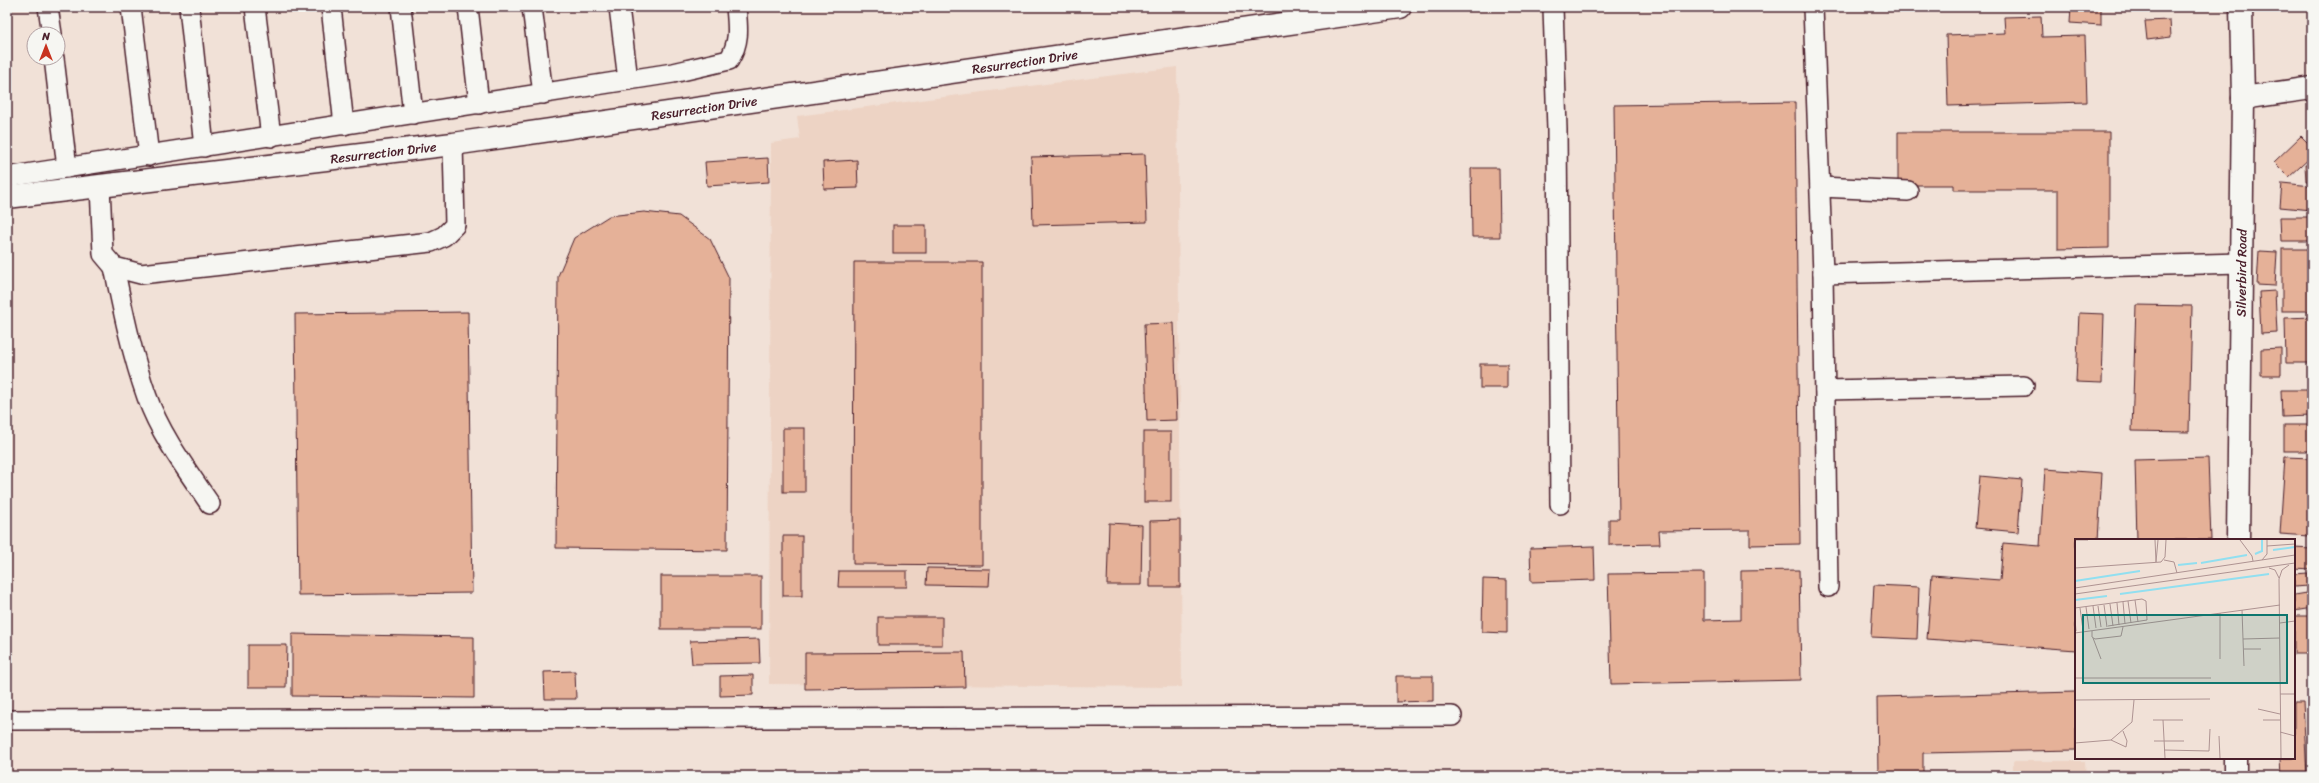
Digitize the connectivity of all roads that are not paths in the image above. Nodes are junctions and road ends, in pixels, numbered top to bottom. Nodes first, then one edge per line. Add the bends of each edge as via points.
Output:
1 (48, 7) edge
2 (131, 7) edge
3 (189, 7) edge
4 (255, 7) edge
5 (331, 7) edge
6 (401, 7) edge
7 (468, 7) edge
8 (532, 7) edge
9 (619, 7) edge
10 (736, 7) edge
11 (1400, 7) edge
12 (1553, 7) edge
13 (1813, 7) edge
14 (2241, 7) edge
15 (51, 26) edge
16 (55, 66) edge
17 (628, 80) junction
18 (2312, 88) edge
19 (544, 94) junction
20 (2243, 98) junction
21 (479, 104) junction
22 (413, 114) junction
23 (344, 125) junction
24 (270, 137) junction
25 (453, 144) junction
26 (204, 147) junction
27 (149, 156) junction
28 (67, 168) junction
29 (7, 177) edge
30 (100, 186) junction
31 (1820, 187) junction
32 (1908, 191) dead end
33 (7, 197) edge
34 (2241, 263) junction
35 (114, 267) junction
36 (1823, 274) junction
37 (2024, 386) dead end
38 (1825, 390) junction
39 (210, 504) dead end
40 (1560, 504) dead end
41 (2238, 539) edge
42 (1828, 588) dead end
43 (1452, 716) dead end
44 (7, 720) edge
45 (2235, 759) edge
46 (2235, 776) edge

1 - 15 lane
2 - 27 lane
3 - 26 lane
4 - 24 lane
5 - 23 lane
6 - 22 lane
7 - 21 lane
8 - 19 lane
9 - 17 lane
10 - 17 lane via 739,33 736,48 729,60
11 - 25 street, Resurrection Drive
12 - 40 lane via 1557,130
13 - 31 lane
14 - 20 street, Silverbird Road
16 - 28 lane
17 - 19 lane
18 - 20 street
19 - 21 lane
20 - 34 street, Silverbird Road
21 - 22 lane
22 - 23 lane
23 - 24 lane
24 - 26 lane
25 - 30 street, Resurrection Drive
25 - 35 lane via 454,225 444,236 431,242 141,274
26 - 27 lane
27 - 28 lane
28 - 29 lane
30 - 33 street, Resurrection Drive
30 - 35 lane via 103,254
31 - 32 lane
31 - 36 lane
34 - 36 lane
34 - 41 street, Silverbird Road
35 - 39 lane via 129,338 147,398 173,449
36 - 38 lane
37 - 38 lane
38 - 42 lane
43 - 44 lane
45 - 46 street

